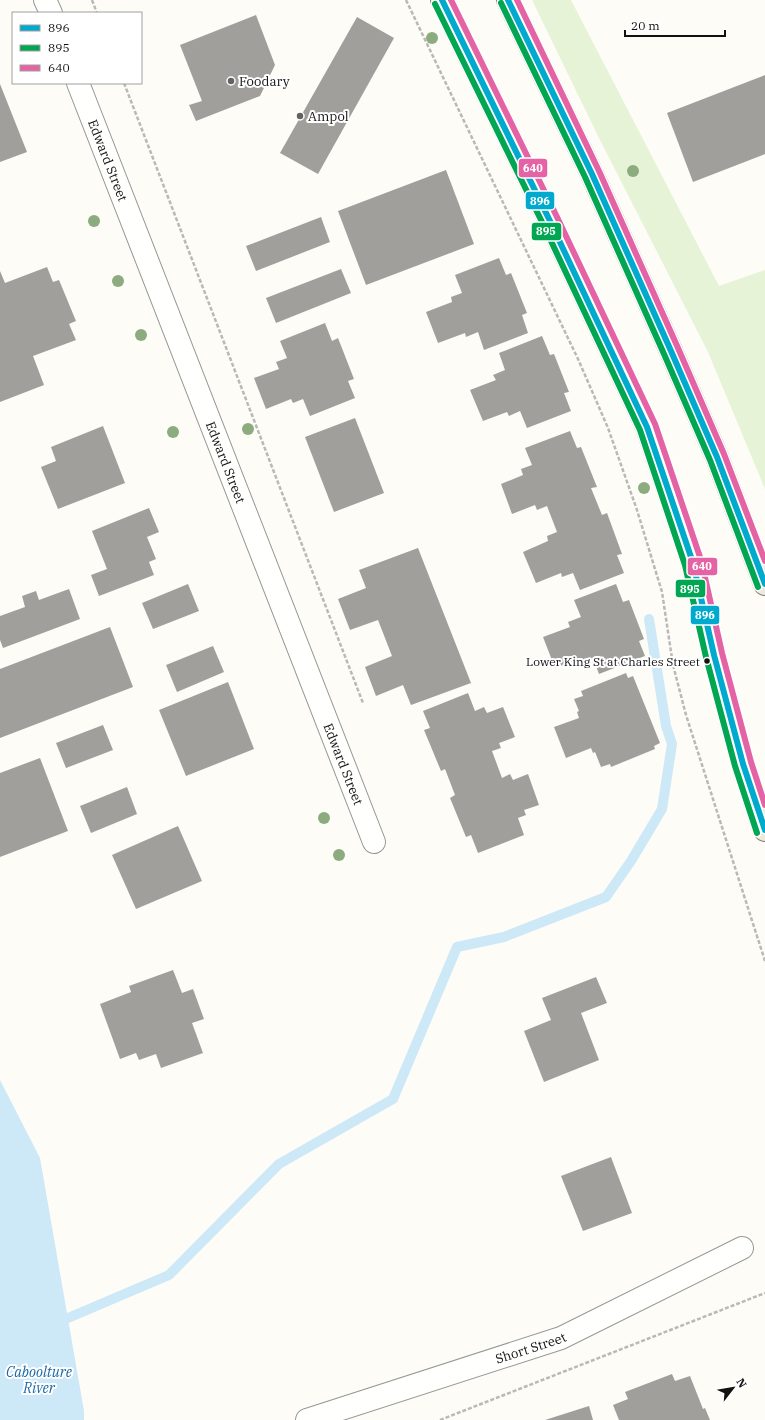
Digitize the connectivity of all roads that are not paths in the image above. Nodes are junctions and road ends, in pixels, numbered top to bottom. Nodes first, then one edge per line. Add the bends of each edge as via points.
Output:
1 (46, 0) edge
2 (442, 0) edge
3 (508, 0) edge
4 (51, 12) edge
5 (78, 84) edge
6 (765, 584) edge
7 (765, 830) edge
8 (374, 842) dead end
9 (742, 1248) dead end
10 (307, 1420) edge

1 - 4 street
2 - 7 main road via 647,427 693,563 740,756
3 - 6 main road via 592,174 671,351 717,457
5 - 8 street, Edward Street
9 - 10 street, Short Street via 561,1338

